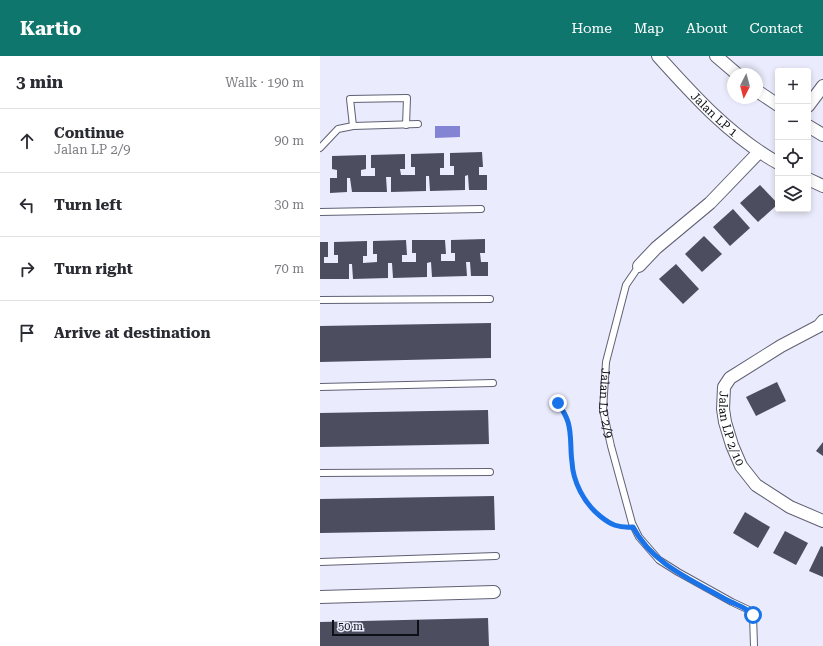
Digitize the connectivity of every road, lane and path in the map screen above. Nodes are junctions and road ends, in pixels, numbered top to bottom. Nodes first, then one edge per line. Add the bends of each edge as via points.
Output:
1 (658, 56) edge
2 (716, 56) edge
3 (730, 68) edge
4 (823, 86) edge
5 (763, 95) edge
6 (776, 104) edge
7 (810, 104) edge
8 (418, 124) dead end
9 (406, 125) junction
10 (353, 126) junction
11 (811, 128) edge
12 (823, 135) edge
13 (320, 148) edge
14 (759, 152) junction
15 (775, 161) edge
16 (811, 180) edge
17 (823, 186) edge
18 (481, 209) dead end
19 (320, 212) edge
20 (639, 266) joint
21 (490, 299) dead end
22 (320, 300) edge
23 (823, 321) edge
24 (493, 383) dead end
25 (320, 387) edge
26 (558, 403) dead end
27 (490, 472) dead end
28 (320, 473) edge
29 (823, 520) edge
30 (633, 527) junction
31 (496, 556) dead end
32 (320, 562) edge
33 (494, 592) dead end
34 (320, 597) edge
35 (754, 646) edge

1 - 14 street, Jalan LP 1 via 701,104
2 - 3 street
4 - 7 street
5 - 6 street
8 - 9 lane
9 - 10 lane
9 - 10 lane via 407,98 350,99
10 - 13 lane via 338,129
11 - 12 street
14 - 15 street, Jalan LP 1
14 - 20 street, Jalan LP 2/9 via 710,203 656,248
16 - 17 street
18 - 19 lane
20 - 30 lane, Jalan LP 2/9 via 626,285 606,362 603,410
21 - 22 lane
23 - 29 street, Jalan LP 2/10 via 819,326 730,378 724,387 723,409 732,445 742,466 756,485 790,507
24 - 25 lane
26 - 30 path via 568,423 574,475 586,502 609,523 623,528
27 - 28 lane
30 - 35 lane, Jalan LP 2/9 via 658,560 749,610 753,615
31 - 32 lane
33 - 34 street

